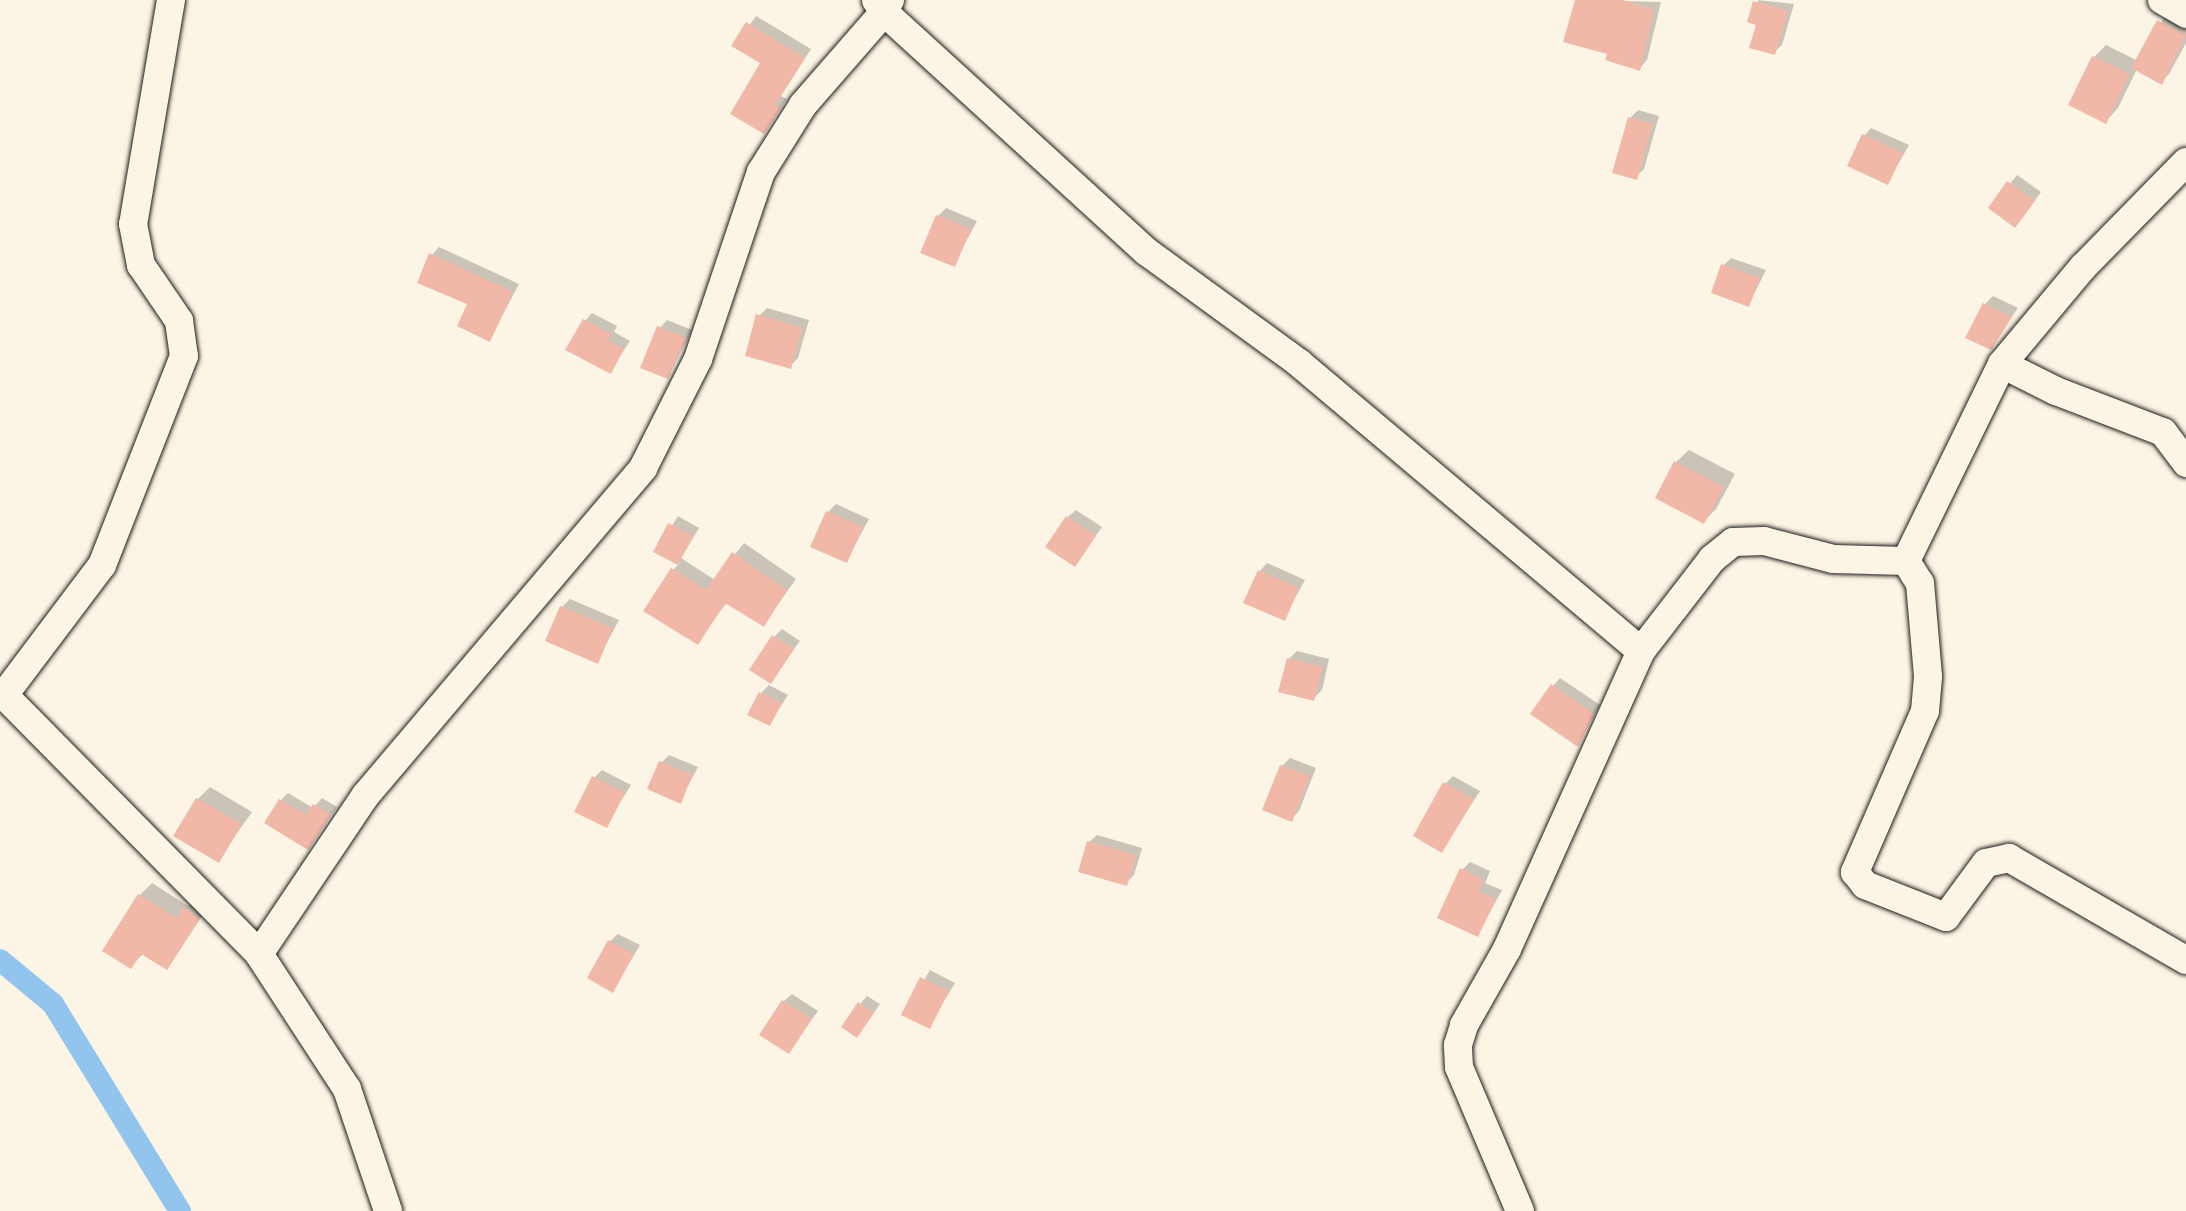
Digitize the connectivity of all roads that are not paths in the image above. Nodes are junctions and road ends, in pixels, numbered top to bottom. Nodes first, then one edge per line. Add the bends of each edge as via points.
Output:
1 (171, 0) edge
2 (2162, 0) edge
3 (884, 4) edge
4 (2186, 14) edge
5 (2186, 162) edge
6 (2002, 364) junction
7 (2186, 463) edge
8 (1906, 560) junction
9 (1641, 651) junction
10 (2, 693) edge
11 (260, 954) junction
12 (2186, 960) edge
13 (388, 1211) edge
14 (1520, 1211) edge

1 - 10 street via 133,224 141,265 179,321 184,356 102,565
2 - 4 street
3 - 9 street via 1147,252 1299,362
3 - 11 street via 760,172 698,359 643,468 366,796
5 - 6 street via 2083,267
6 - 7 street via 2163,432
6 - 8 street
8 - 9 street via 1833,559 1764,542 1734,542 1712,559
8 - 12 street via 1920,583 1925,711 1856,872 1865,886 1946,916 1986,863 2009,858
9 - 14 street via 1458,1045 1458,1068
10 - 11 street
11 - 13 street via 347,1089

